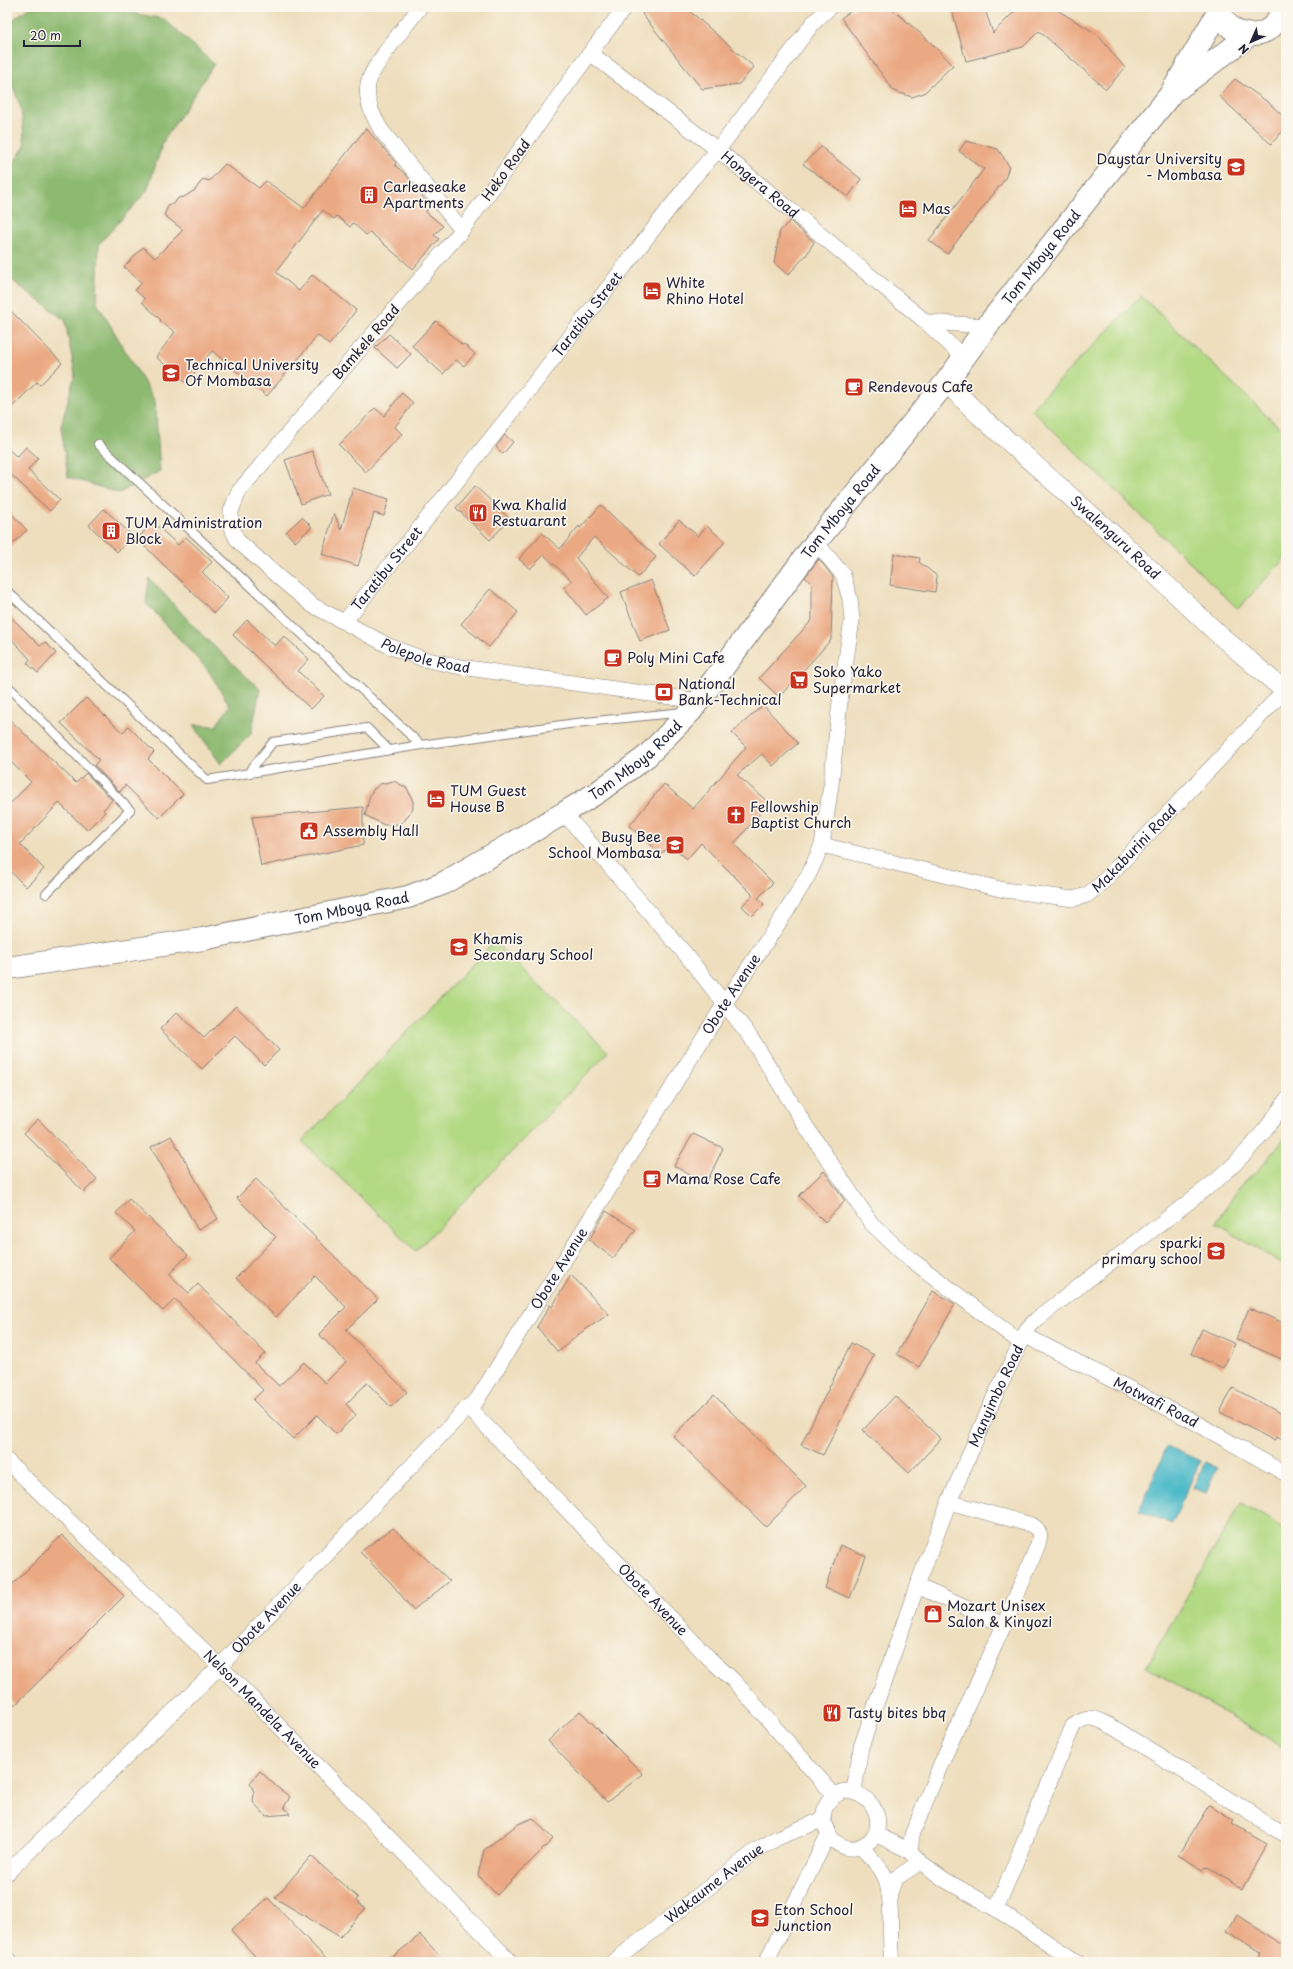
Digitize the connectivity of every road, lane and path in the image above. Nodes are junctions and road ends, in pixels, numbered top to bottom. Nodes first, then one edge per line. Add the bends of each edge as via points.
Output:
1 (420, 7) edge
2 (625, 7) edge
3 (830, 7) edge
4 (1220, 8) edge
5 (1280, 20) edge
6 (1248, 36) junction
7 (590, 53) junction
8 (1170, 95) junction
9 (718, 150) junction
10 (462, 230) junction
11 (926, 322) junction
12 (987, 326) junction
13 (963, 357) junction
14 (946, 382) junction
15 (98, 444) dead end
16 (239, 491) joint
17 (816, 542) junction
18 (7, 591) edge
19 (345, 621) junction
20 (7, 685) edge
21 (1285, 692) edge
22 (695, 706) junction
23 (421, 745) junction
24 (389, 750) junction
25 (248, 773) junction
26 (564, 813) junction
27 (822, 845) junction
28 (46, 894) dead end
29 (7, 968) edge
30 (725, 1003) junction
31 (1286, 1100) edge
32 (1022, 1338) junction
33 (468, 1406) junction
34 (7, 1461) edge
35 (1286, 1474) edge
36 (949, 1502) junction
37 (917, 1586) junction
38 (1004, 1625) junction
39 (220, 1666) junction
40 (854, 1791) junction
41 (834, 1795) junction
42 (826, 1826) junction
43 (875, 1834) junction
44 (1286, 1835) edge
45 (861, 1847) junction
46 (915, 1857) junction
47 (7, 1873) edge
48 (889, 1895) junction
49 (996, 1909) junction
50 (7, 1958) edge
51 (11, 1962) edge
52 (511, 1962) edge
53 (613, 1962) edge
54 (766, 1962) edge
55 (892, 1962) edge
56 (1077, 1962) edge

1 - 10 street via 373,71 368,84 371,114 381,130
2 - 7 street, Heko Road
3 - 9 street, Taratibu Street via 813,24
4 - 6 main road via 1225,22 1235,31
4 - 8 main road
5 - 6 main road via 1262,33
6 - 8 main road
7 - 9 street, Hongera Road
7 - 10 street, Heko Road
8 - 12 main road, Tom Mboya Road
9 - 11 street, Hongera Road
9 - 19 street, Taratibu Street via 692,179 509,416
10 - 16 street, Bamkele Road
11 - 12 street
11 - 13 street, Hongera Road
12 - 13 main road, Tom Mboya Road
13 - 14 main road, Tom Mboya Road
14 - 17 main road, Tom Mboya Road
14 - 21 street, Swalenguru Road via 1216,632
15 - 23 lane
16 - 19 street, Polepole Road via 230,511 231,527 238,540 312,605
17 - 22 main road, Tom Mboya Road
17 - 27 street, Obote Avenue via 843,575 850,598 852,620 840,692
18 - 25 lane via 207,780
19 - 22 street, Polepole Road via 389,646 424,659
20 - 28 lane via 130,810
21 - 27 street, Makaburini Road via 1088,895 1073,899 1004,890
22 - 23 lane
22 - 26 main road, Tom Mboya Road via 647,756
23 - 24 lane
24 - 25 lane
24 - 25 lane via 367,728 273,742
26 - 29 main road, Tom Mboya Road via 442,884 408,897 203,940
26 - 30 street, Motwafi Road
27 - 30 street, Obote Avenue via 809,874 786,912
30 - 32 street, Motwafi Road via 750,1036 871,1223 905,1255
30 - 33 street, Obote Avenue via 477,1400
31 - 32 street, Manyimbo Road via 1238,1162 1037,1318
32 - 35 street, Motwafi Road via 1189,1419
32 - 36 street, Manyimbo Road
33 - 39 street, Obote Avenue
33 - 41 street, Obote Avenue via 704,1653 734,1681
34 - 39 street, Nelson Mandela Avenue
36 - 37 street, Manyimbo Road
36 - 38 street via 1032,1524 1038,1528 1040,1533 1037,1547
37 - 38 street
37 - 40 street, Manyimbo Road via 861,1747
38 - 46 street via 940,1766 912,1835
39 - 47 street, Obote Avenue
39 - 52 street, Nelson Mandela Avenue
40 - 41 street
40 - 43 street via 869,1801 878,1817
41 - 42 street via 823,1809
42 - 45 street via 840,1846
42 - 53 street, Wakaume Avenue via 776,1838 754,1852
42 - 54 street
43 - 45 street
43 - 46 street
44 - 49 street via 1111,1726 1094,1717 1087,1717 1073,1726
45 - 48 street via 883,1873
46 - 48 street via 895,1879
46 - 49 street via 945,1880
48 - 55 street via 889,1945
49 - 56 street
50 - 51 street

